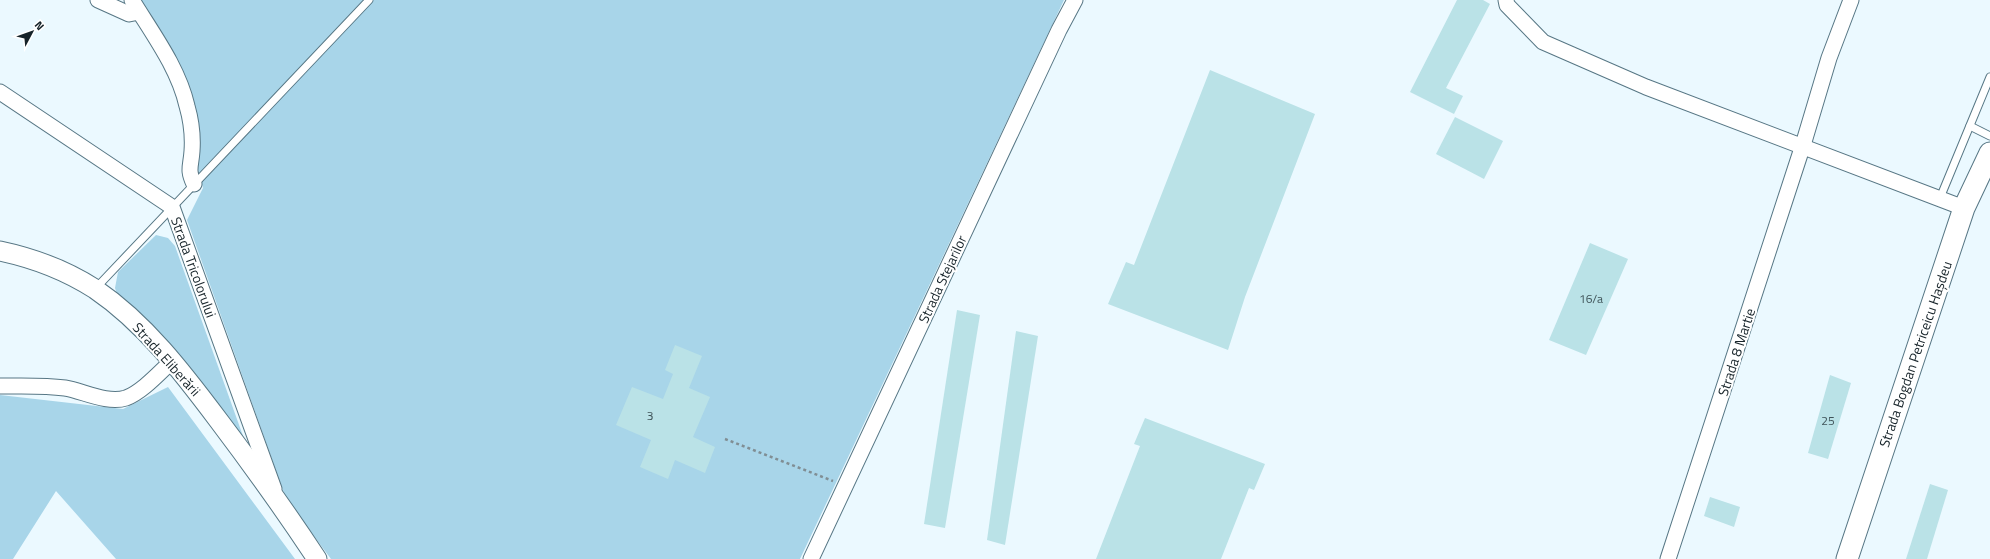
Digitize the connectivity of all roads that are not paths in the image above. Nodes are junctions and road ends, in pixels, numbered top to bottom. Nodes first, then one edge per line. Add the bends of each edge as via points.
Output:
1 (98, 0) edge
2 (369, 0) edge
3 (1075, 0) edge
4 (1506, 0) edge
5 (1852, 0) edge
6 (135, 6) edge
7 (1990, 77) edge
8 (1988, 86) edge
9 (0, 92) edge
10 (1970, 126) junction
11 (1990, 136) edge
12 (1803, 145) junction
13 (1990, 153) edge
14 (194, 184) junction
15 (1940, 198) junction
16 (172, 207) junction
17 (1964, 208) junction
18 (0, 251) edge
19 (95, 289) junction
20 (172, 361) junction
21 (0, 386) edge
22 (278, 499) junction
23 (317, 559) edge
24 (811, 559) edge
25 (1668, 559) edge
26 (1847, 559) edge

1 - 6 street via 129,14
2 - 14 lane
3 - 24 street, Strada Stejarilor
4 - 12 street via 1507,5 1543,42 1646,87
5 - 12 street, Strada 8 Martie via 1828,58
6 - 14 street via 179,78 188,106 192,131 189,173
7 - 8 lane
8 - 10 lane
9 - 16 street, Strada Tricolorului
10 - 11 lane
10 - 15 lane
12 - 15 street
12 - 25 street, Strada 8 Martie
13 - 17 main road, Strada Bogdan Petriceicu Hașdeu
14 - 16 lane
15 - 17 street
16 - 19 lane
16 - 22 street, Strada Tricolorului
17 - 26 main road, Strada Bogdan Petriceicu Hașdeu
18 - 19 street, Strada Eliberării via 34,260
19 - 20 street, Strada Eliberării via 139,326
20 - 21 street via 147,384 126,398 111,399 65,388
20 - 22 street, Strada Eliberării
22 - 23 street, Strada Eliberării

